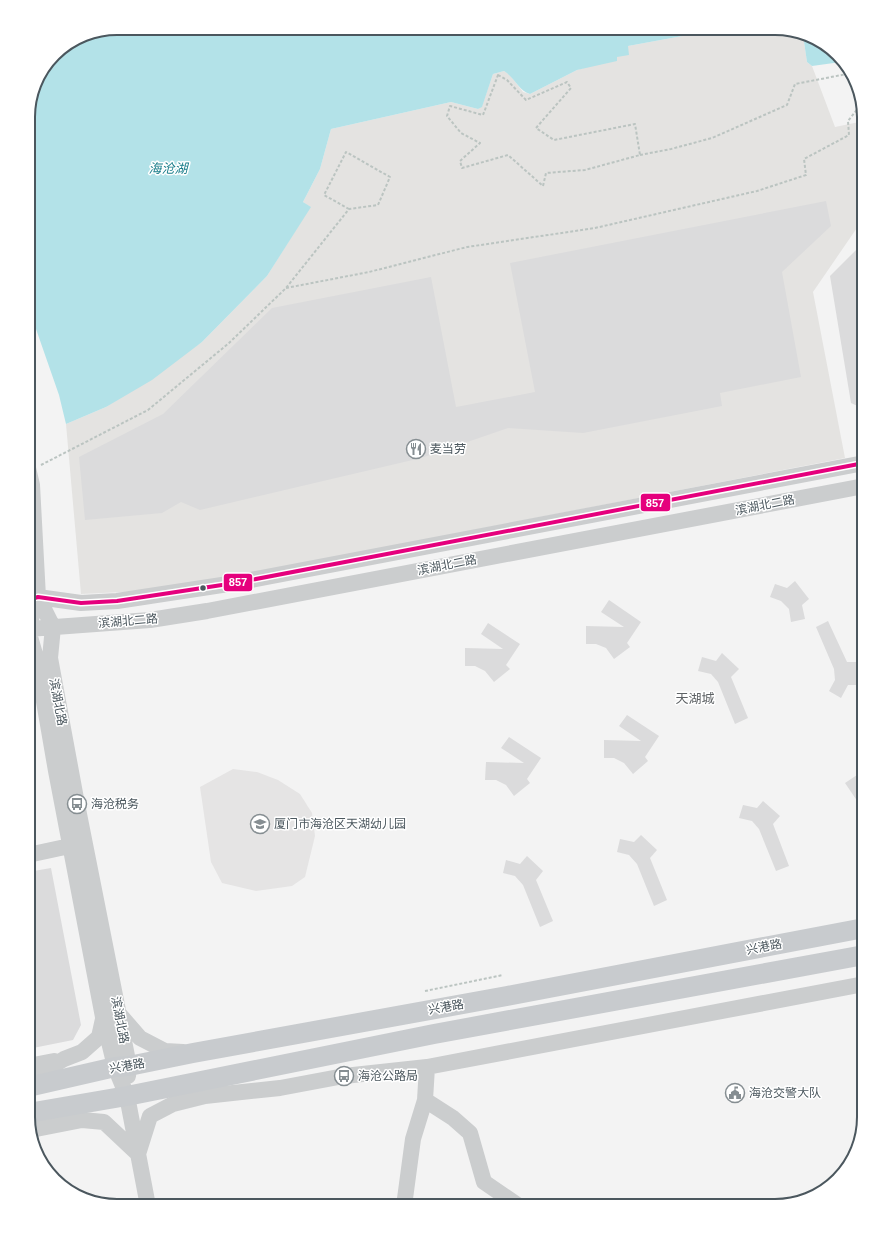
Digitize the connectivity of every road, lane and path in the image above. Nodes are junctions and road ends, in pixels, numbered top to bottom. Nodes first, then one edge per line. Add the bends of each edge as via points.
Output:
1 (845, 74) edge
2 (856, 110) edge
3 (640, 155) junction
4 (348, 209) junction
5 (286, 288) junction
6 (857, 464) edge
7 (35, 475) edge
8 (857, 487) edge
9 (35, 598) edge
10 (35, 601) edge
11 (52, 627) junction
12 (35, 628) edge
13 (35, 654) edge
14 (77, 844) junction
15 (35, 853) edge
16 (857, 929) edge
17 (857, 956) edge
18 (503, 975) dead end
19 (857, 976) edge
20 (857, 985) edge
21 (833, 990) junction
22 (425, 991) dead end
23 (119, 1014) junction
24 (103, 1017) junction
25 (192, 1053) junction
26 (64, 1059) junction
27 (35, 1065) edge
28 (122, 1067) junction
29 (427, 1067) junction
30 (35, 1077) edge
31 (180, 1085) junction
32 (35, 1086) edge
33 (280, 1088) junction
34 (127, 1096) junction
35 (425, 1100) junction
36 (35, 1112) edge
37 (36, 1125) edge
38 (52, 1126) junction
39 (36, 1129) edge
40 (138, 1154) junction
41 (147, 1199) edge
42 (405, 1199) edge
43 (508, 1199) edge

1 - 3 path via 795,84 787,105 712,138
2 - 5 path via 848,121 849,134 804,160 806,175 757,191 595,228 467,247 369,272
3 - 3 path via 585,170 546,174 543,186 508,155 462,168 460,161 480,143 461,133 447,116 450,106 484,115 498,76 506,80 526,100 567,82 571,88 536,128 554,140 635,124
4 - 4 path via 324,195 346,152 390,176 378,205
4 - 5 path
5 - 7 path via 229,343 148,410
6 - 9 street, 滨湖北二路 via 235,582 117,601 82,603
8 - 11 street, 滨湖北二路 via 207,611 150,620
10 - 11 street, 滨湖北路
11 - 12 street, 滨湖北二路
11 - 14 street, 滨湖北路 via 50,658
13 - 14 street, 滨湖北路
14 - 15 street
14 - 23 street, 滨湖北路
14 - 24 street, 滨湖北路
16 - 25 main road, 兴港路
17 - 31 main road, 兴港路 via 434,1034
18 - 22 path
19 - 21 street
20 - 21 street
21 - 29 street
23 - 25 street via 140,1038 165,1051
23 - 28 street, 滨湖北路
24 - 26 street via 98,1037 82,1052
24 - 28 street, 滨湖北路
25 - 28 main road, 兴港路
26 - 27 street
26 - 30 street
28 - 32 main road, 兴港路
28 - 34 street, 滨湖北路
29 - 33 street via 344,1076
29 - 35 street
31 - 33 street
31 - 34 main road, 兴港路
33 - 40 street via 205,1096 173,1104 150,1116
34 - 36 main road, 兴港路
34 - 40 street, 滨湖北路
35 - 42 street via 413,1139
35 - 43 street via 453,1118 470,1133 484,1182
37 - 38 street
38 - 39 street
38 - 40 street via 82,1120 104,1122
40 - 41 street, 滨湖北路

